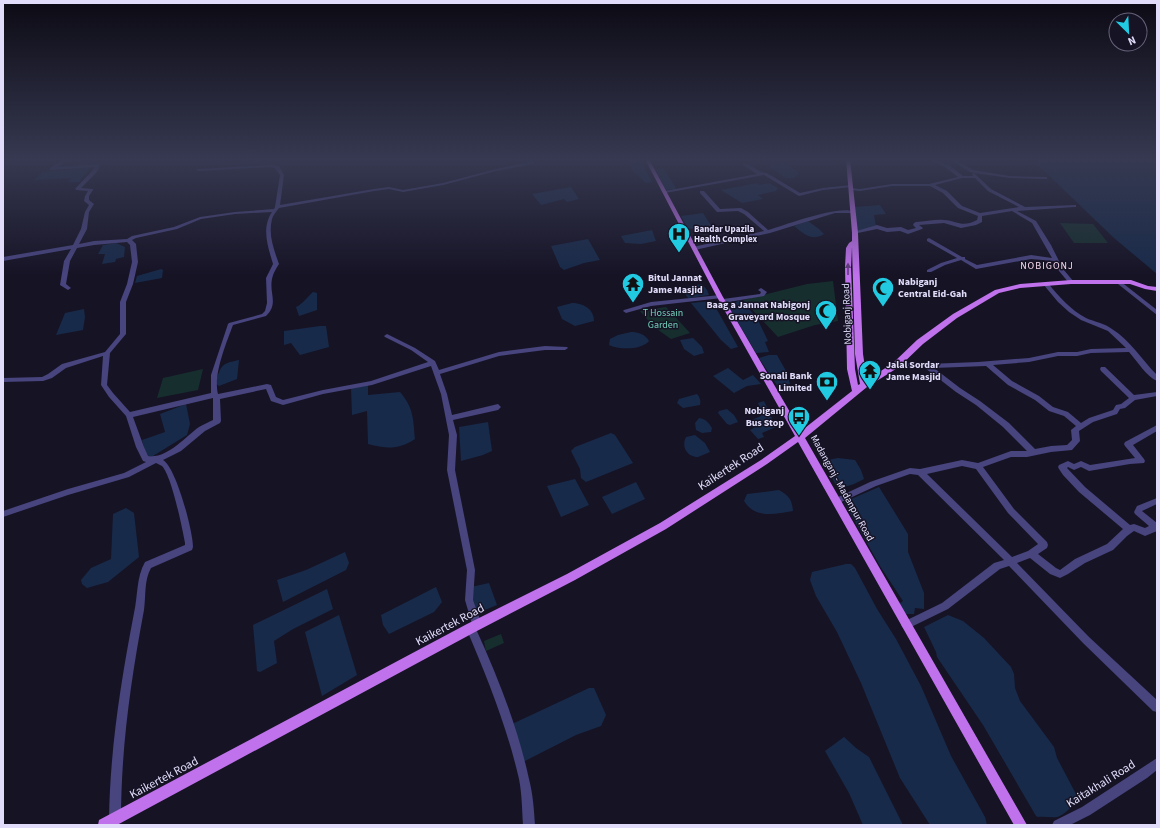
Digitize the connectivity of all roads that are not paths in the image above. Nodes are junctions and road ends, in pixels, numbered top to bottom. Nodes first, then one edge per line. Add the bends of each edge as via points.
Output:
1 (87, 198) edge
2 (277, 198) edge
3 (334, 198) edge
4 (670, 198) edge
5 (707, 198) edge
6 (851, 198) edge
7 (950, 198) edge
8 (1000, 198) edge
9 (1074, 206) dead end
10 (1024, 208) junction
11 (275, 209) junction
12 (1013, 210) junction
13 (720, 211) junction
14 (713, 212) dead end
15 (852, 212) junction
16 (980, 215) junction
17 (768, 232) junction
18 (855, 233) junction
19 (128, 240) junction
20 (929, 240) dead end
21 (855, 242) junction
22 (76, 246) junction
23 (696, 248) junction
24 (962, 258) junction
25 (3, 259) edge
26 (1055, 260) junction
27 (929, 271) dead end
28 (1071, 282) junction
29 (1120, 283) junction
30 (1046, 284) junction
31 (68, 288) dead end
32 (1157, 289) edge
33 (761, 290) dead end
34 (722, 299) junction
35 (626, 311) dead end
36 (1157, 313) edge
37 (387, 336) dead end
38 (565, 348) dead end
39 (1130, 350) junction
40 (107, 353) junction
41 (433, 363) junction
42 (896, 364) junction
43 (988, 364) junction
44 (927, 366) junction
45 (1103, 368) dead end
46 (437, 373) junction
47 (1157, 379) edge
48 (3, 380) edge
49 (864, 386) junction
50 (856, 392) junction
51 (1157, 394) edge
52 (215, 396) junction
53 (1133, 398) junction
54 (498, 407) dead end
55 (129, 415) junction
56 (450, 418) junction
57 (1080, 426) junction
58 (1157, 428) edge
59 (800, 436) junction
60 (1033, 452) junction
61 (156, 460) junction
62 (978, 466) junction
63 (920, 472) junction
64 (837, 501) junction
65 (1157, 501) edge
66 (3, 514) edge
67 (1157, 528) edge
68 (1129, 529) junction
69 (1031, 554) junction
70 (1011, 562) junction
71 (906, 625) junction
72 (474, 627) junction
73 (1157, 707) edge
74 (1157, 763) edge
75 (115, 819) junction
76 (104, 825) edge
77 (529, 825) edge
78 (1021, 825) edge
79 (1058, 825) edge

1 - 22 street via 86,201 92,204
2 - 11 street
3 - 11 street
4 - 23 main road, Madanganj - Madanpur Road
5 - 13 street
6 - 15 main road, Nobiganj Road
7 - 16 street via 960,207
8 - 10 street
9 - 10 street
10 - 12 street
11 - 19 street via 200,218 175,228
11 - 52 street via 269,225 269,241 276,264 269,277 270,308 264,315 231,324 229,327 214,375
12 - 16 street
12 - 26 street via 1034,222
13 - 14 street
13 - 17 street via 739,210 746,213
15 - 17 street via 835,212
15 - 18 main road, Nobiganj Road
16 - 18 street via 980,221 962,226 942,221 916,224 920,228 908,232 877,227
17 - 23 street
18 - 21 main road, Nobiganj Road
19 - 22 street
19 - 40 street via 133,244 135,262 123,302 123,334
20 - 24 street
21 - 49 main road, Nobiganj Road via 859,354
50 -> 21 main road, Nobiganj Road via 851,369 848,267 849,248
22 - 25 street
22 - 31 street via 67,261 64,274 63,285
23 - 34 main road, Madanganj - Madanpur Road
24 - 26 street via 976,267 1031,256
24 - 27 street
26 - 28 street
28 - 29 main road, Kaikertek Road
28 - 30 main road, Kaikertek Road
29 - 32 main road, Kaikertek Road via 1133,282
29 - 36 street
30 - 39 street via 1064,305 1089,322 1108,329
30 - 42 main road, Kaikertek Road via 997,291 920,342
33 - 34 street via 764,292 762,295
34 - 35 street via 651,304
34 - 59 main road, Madanganj - Madanpur Road
37 - 41 street
38 - 46 street via 499,354
39 - 43 street via 1058,354
39 - 47 street
40 - 48 street via 64,366 43,379
40 - 55 street via 104,385
41 - 46 street
41 - 52 street via 372,383 283,403 273,399 267,386
42 - 44 street
42 - 49 main road, Kaikertek Road
43 - 44 street
43 - 57 street via 1010,383 1051,409 1066,414
44 - 60 street via 978,402
45 - 53 street
46 - 56 street
49 - 50 main road, Kaikertek Road
50 - 59 main road, Kaikertek Road
51 - 53 street
52 - 55 street
52 - 61 street via 217,421
53 - 57 street via 1123,406 1118,406 1115,412
54 - 56 street
55 - 61 street via 146,459
56 - 72 street via 453,435 451,470 471,570 469,600
57 - 60 street via 1075,430 1076,441 1070,447
58 - 68 street via 1128,444 1142,461 1091,468 1081,464 1074,467 1068,464 1062,467 1084,491
59 - 64 main road, Madanganj - Madanpur Road
59 - 72 main road, Kaikertek Road via 663,526
60 - 62 street via 1011,454
61 - 66 street via 126,476
61 - 75 street via 164,464 173,481 185,520 189,547 148,565 144,571 114,786
62 - 63 street via 962,463
62 - 69 street via 1011,511 1044,545
63 - 64 street via 910,471 873,484
63 - 70 street
64 - 71 main road, Madanganj - Madanpur Road
65 - 67 street via 1140,508 1138,512
67 - 68 street via 1145,532 1136,527
68 - 69 street via 1106,550 1072,565 1068,571 1060,574
69 - 70 street
70 - 71 street via 997,566 945,606
70 - 73 street via 1086,640
71 - 78 main road, Madanganj - Madanpur Road
72 - 75 main road, Kaikertek Road
72 - 77 street via 524,780
74 - 79 street, Kaitakhali Road via 1086,811
75 - 76 main road, Kaikertek Road

